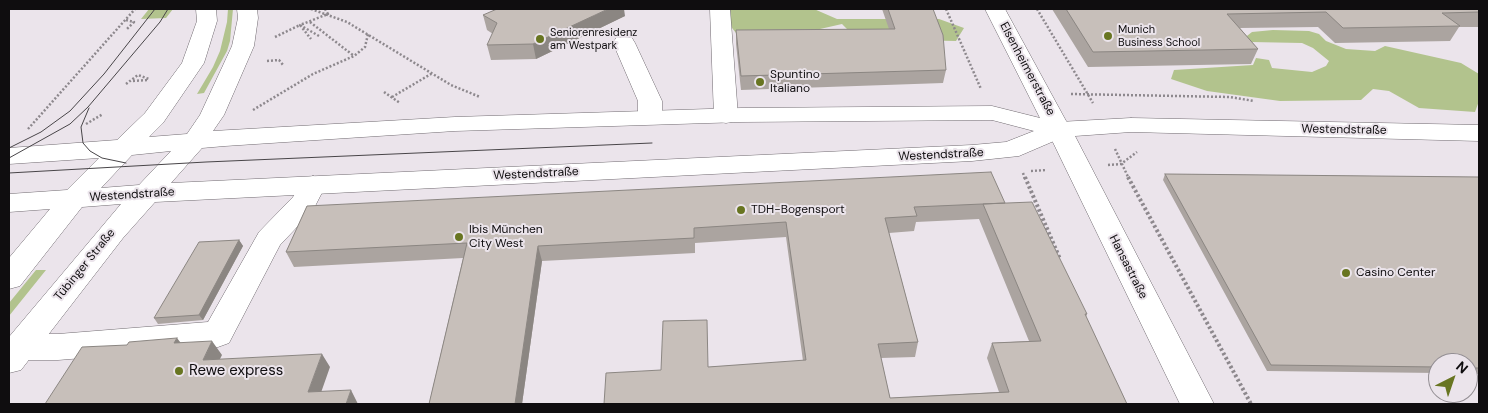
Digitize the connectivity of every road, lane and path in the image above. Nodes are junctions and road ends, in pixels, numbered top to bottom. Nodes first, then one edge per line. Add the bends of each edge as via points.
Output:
1 (135, 9) edge
2 (206, 9) edge
3 (247, 9) edge
4 (311, 9) edge
5 (324, 9) edge
6 (720, 9) edge
7 (946, 9) edge
8 (995, 9) edge
9 (1037, 9) edge
10 (328, 14) junction
11 (125, 20) junction
12 (310, 21) junction
13 (300, 25) junction
14 (127, 30) dead end
15 (368, 34) junction
16 (319, 36) dead end
17 (311, 39) dead end
18 (624, 44) dead end
19 (272, 45) dead end
20 (270, 53) dead end
21 (354, 56) junction
22 (283, 65) dead end
23 (432, 73) junction
24 (151, 80) dead end
25 (133, 81) junction
26 (126, 84) dead end
27 (136, 84) dead end
28 (384, 92) dead end
29 (984, 95) dead end
30 (1230, 97) dead end
31 (392, 98) junction
32 (481, 98) dead end
33 (404, 106) dead end
34 (253, 110) dead end
35 (726, 116) junction
36 (650, 118) junction
37 (1059, 130) junction
38 (1479, 133) edge
39 (24, 134) dead end
40 (195, 140) junction
41 (128, 147) junction
42 (1010, 150) junction
43 (1143, 152) dead end
44 (9, 156) edge
45 (156, 184) junction
46 (313, 185) junction
47 (74, 199) junction
48 (9, 203) edge
49 (1061, 262) edge
50 (9, 278) edge
51 (14, 353) edge
52 (1197, 404) edge
53 (1251, 404) edge

1 - 11 path
2 - 41 main road via 200,47 186,76
3 - 40 main road, Tübinger Straße via 246,31 234,67 212,115
4 - 10 path
5 - 10 path
6 - 35 main road
7 - 29 path
8 - 37 main road, Elsenheimerstraße
9 - 30 path via 1088,93
10 - 12 path
10 - 15 path
11 - 14 path via 134,22
11 - 39 path
12 - 13 path
12 - 21 path
13 - 16 path
13 - 17 path
13 - 19 path via 276,35
15 - 21 path via 365,47
15 - 23 path
18 - 36 main road via 650,101
20 - 22 path via 267,63 279,60
21 - 34 path via 313,74
23 - 31 path
23 - 32 path
24 - 25 path via 138,75
25 - 26 path
25 - 27 path
28 - 31 path
31 - 33 path
35 - 36 main road, Westendstraße
35 - 37 main road, Westendstraße via 992,113
36 - 40 main road, Westendstraße via 455,124
37 - 38 main road, Westendstraße via 1131,126
37 - 42 main road, Westendstraße
37 - 52 main road, Hansastraße
40 - 41 main road, Westendstraße
40 - 45 main road, Tübinger Straße
41 - 44 main road, Westendstraße
41 - 47 main road
42 - 46 main road, Westendstraße
42 - 49 path
43 - 53 path via 1135,152 1121,164
45 - 46 main road, Westendstraße
45 - 47 main road, Westendstraße
45 - 51 main road, Tübinger Straße via 113,231
46 - 51 main road via 303,202 269,239 218,334
47 - 48 main road, Westendstraße
47 - 50 main road

